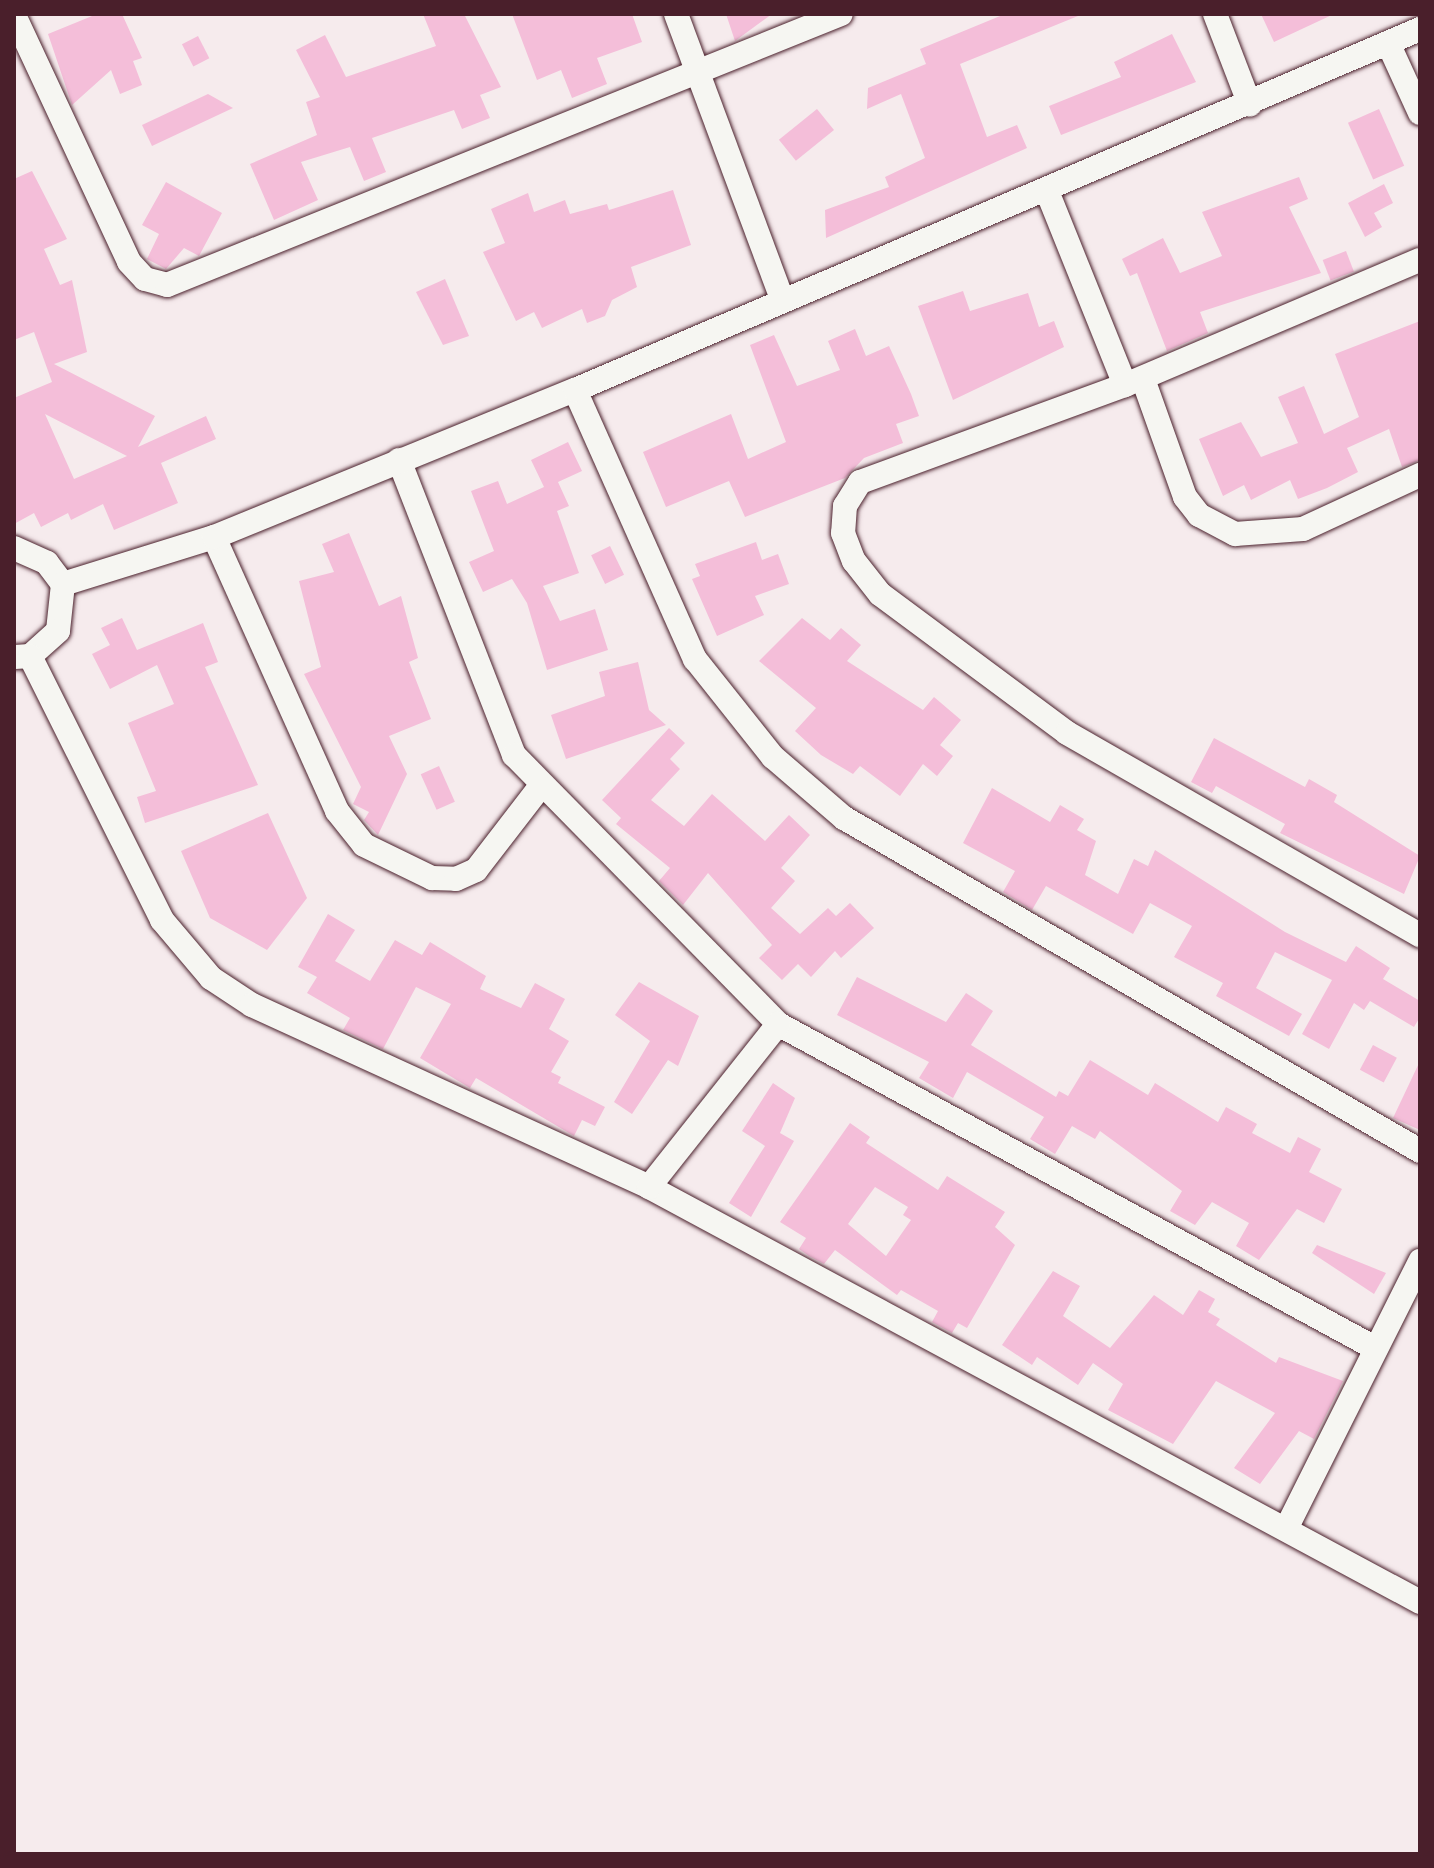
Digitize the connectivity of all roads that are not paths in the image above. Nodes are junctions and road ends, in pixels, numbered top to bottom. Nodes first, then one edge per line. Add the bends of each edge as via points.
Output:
1 (676, 14) edge
2 (841, 14) edge
3 (1215, 14) edge
4 (14, 15) edge
5 (1420, 29) edge
6 (1388, 43) junction
7 (700, 71) junction
8 (1250, 105) junction
9 (1420, 113) edge
10 (1047, 191) junction
11 (1420, 260) edge
12 (782, 299) junction
13 (1134, 382) junction
14 (575, 390) junction
15 (399, 460) junction
16 (1420, 475) edge
17 (214, 537) junction
18 (14, 548) edge
19 (63, 584) junction
20 (22, 656) edge
21 (540, 787) junction
22 (1420, 935) edge
23 (778, 1024) junction
24 (1420, 1151) edge
25 (649, 1187) junction
26 (1420, 1261) edge
27 (1375, 1348) junction
28 (1286, 1529) junction
29 (1420, 1602) edge

1 - 7 street
2 - 7 street
3 - 8 street
4 - 7 street via 129,262 145,279 167,285
5 - 6 street
6 - 8 street
6 - 9 street
7 - 12 street
8 - 10 street
10 - 12 street
10 - 13 street
11 - 13 street
12 - 14 street
13 - 16 street via 1185,497 1199,515 1235,534 1303,529
13 - 22 street via 860,482 845,506 843,533 854,561 880,594 1067,733
14 - 15 street
14 - 24 street via 695,659 773,757 855,825
15 - 17 street
15 - 21 street via 514,755
17 - 19 street
17 - 21 street via 332,801 364,845 432,878 456,879 476,870
18 - 19 street via 47,563
19 - 20 street via 58,631
20 - 25 street via 162,920 211,978 252,1005
21 - 23 street
23 - 25 street
23 - 27 street
25 - 28 street
26 - 27 street
27 - 28 street
28 - 29 street

